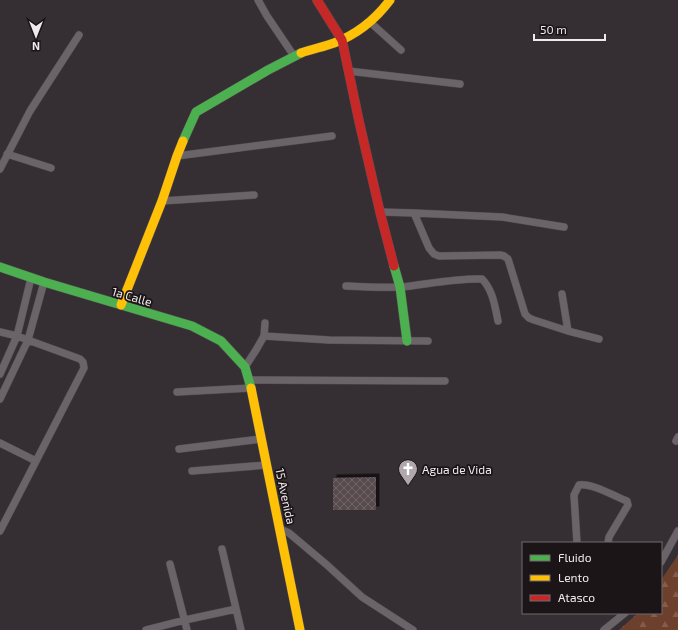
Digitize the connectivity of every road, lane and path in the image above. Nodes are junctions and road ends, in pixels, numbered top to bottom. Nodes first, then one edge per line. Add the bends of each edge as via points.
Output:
1 (258, 0) edge
2 (317, 0) edge
3 (390, 0) edge
4 (371, 23) junction
5 (79, 34) dead end
6 (342, 40) junction
7 (401, 50) dead end
8 (294, 56) junction
9 (348, 70) junction
10 (460, 84) dead end
11 (332, 136) dead end
12 (7, 154) junction
13 (177, 156) junction
14 (51, 168) dead end
15 (0, 169) edge
16 (254, 195) dead end
17 (162, 200) junction
18 (380, 212) junction
19 (414, 213) junction
20 (564, 227) dead end
21 (0, 267) edge
22 (31, 278) junction
23 (44, 282) junction
24 (346, 286) dead end
25 (400, 287) junction
26 (562, 294) dead end
27 (121, 305) junction
28 (498, 321) dead end
29 (265, 323) dead end
30 (568, 331) junction
31 (0, 332) edge
32 (17, 336) junction
33 (264, 336) junction
34 (599, 339) dead end
35 (28, 340) junction
36 (407, 341) junction
37 (428, 341) dead end
38 (245, 367) junction
39 (0, 374) edge
40 (445, 381) dead end
41 (250, 384) junction
42 (177, 392) dead end
43 (0, 399) edge
44 (261, 438) junction
45 (0, 443) edge
46 (179, 449) dead end
47 (36, 461) junction
48 (267, 465) junction
49 (192, 471) dead end
50 (280, 529) junction
51 (0, 531) edge
52 (678, 531) edge
53 (577, 542) edge
54 (608, 542) edge
55 (222, 549) dead end
56 (662, 560) edge
57 (170, 564) dead end
58 (236, 609) junction
59 (624, 614) edge
60 (185, 620) junction
61 (146, 630) edge
62 (187, 630) edge
63 (241, 630) edge
64 (300, 630) edge
65 (413, 630) edge
66 (604, 630) edge

1 - 8 street
2 - 6 street
3 - 4 street
4 - 6 street
4 - 7 street
5 - 12 street via 30,111
6 - 8 street
6 - 9 street
8 - 13 street via 199,110 193,117
9 - 10 street
9 - 18 street
11 - 13 street
12 - 14 street
12 - 15 street
13 - 17 street
16 - 17 street
17 - 27 street
18 - 19 street
18 - 25 street
19 - 20 street via 502,217
19 - 30 street via 434,254 504,256 508,259 525,314 534,320
21 - 22 street, 1a Calle
22 - 23 street, 1a Calle
22 - 32 street
23 - 27 street, 1a Calle
23 - 35 street
24 - 25 street
25 - 28 street via 482,279 492,297
25 - 36 street
26 - 30 street
27 - 38 street, 1a Calle via 192,326 220,340
29 - 33 street
30 - 34 street
31 - 32 street
32 - 35 street
32 - 39 street
33 - 36 street
33 - 38 street
35 - 43 street
35 - 47 street via 80,358 84,368
36 - 37 street
38 - 41 street, 15 Avenida
40 - 41 street
41 - 42 street
41 - 44 street, 15 Avenida
44 - 46 street
44 - 48 street, 15 Avenida
45 - 47 street
47 - 51 street
48 - 49 street
48 - 50 street, 15 Avenida
50 - 64 street, 15 Avenida
50 - 65 street via 289,533 362,598
52 - 56 street
53 - 54 street via 574,495 579,485 583,484 628,503
55 - 58 street
57 - 60 street
58 - 60 street
58 - 63 street
59 - 66 street
60 - 61 street
60 - 62 street

